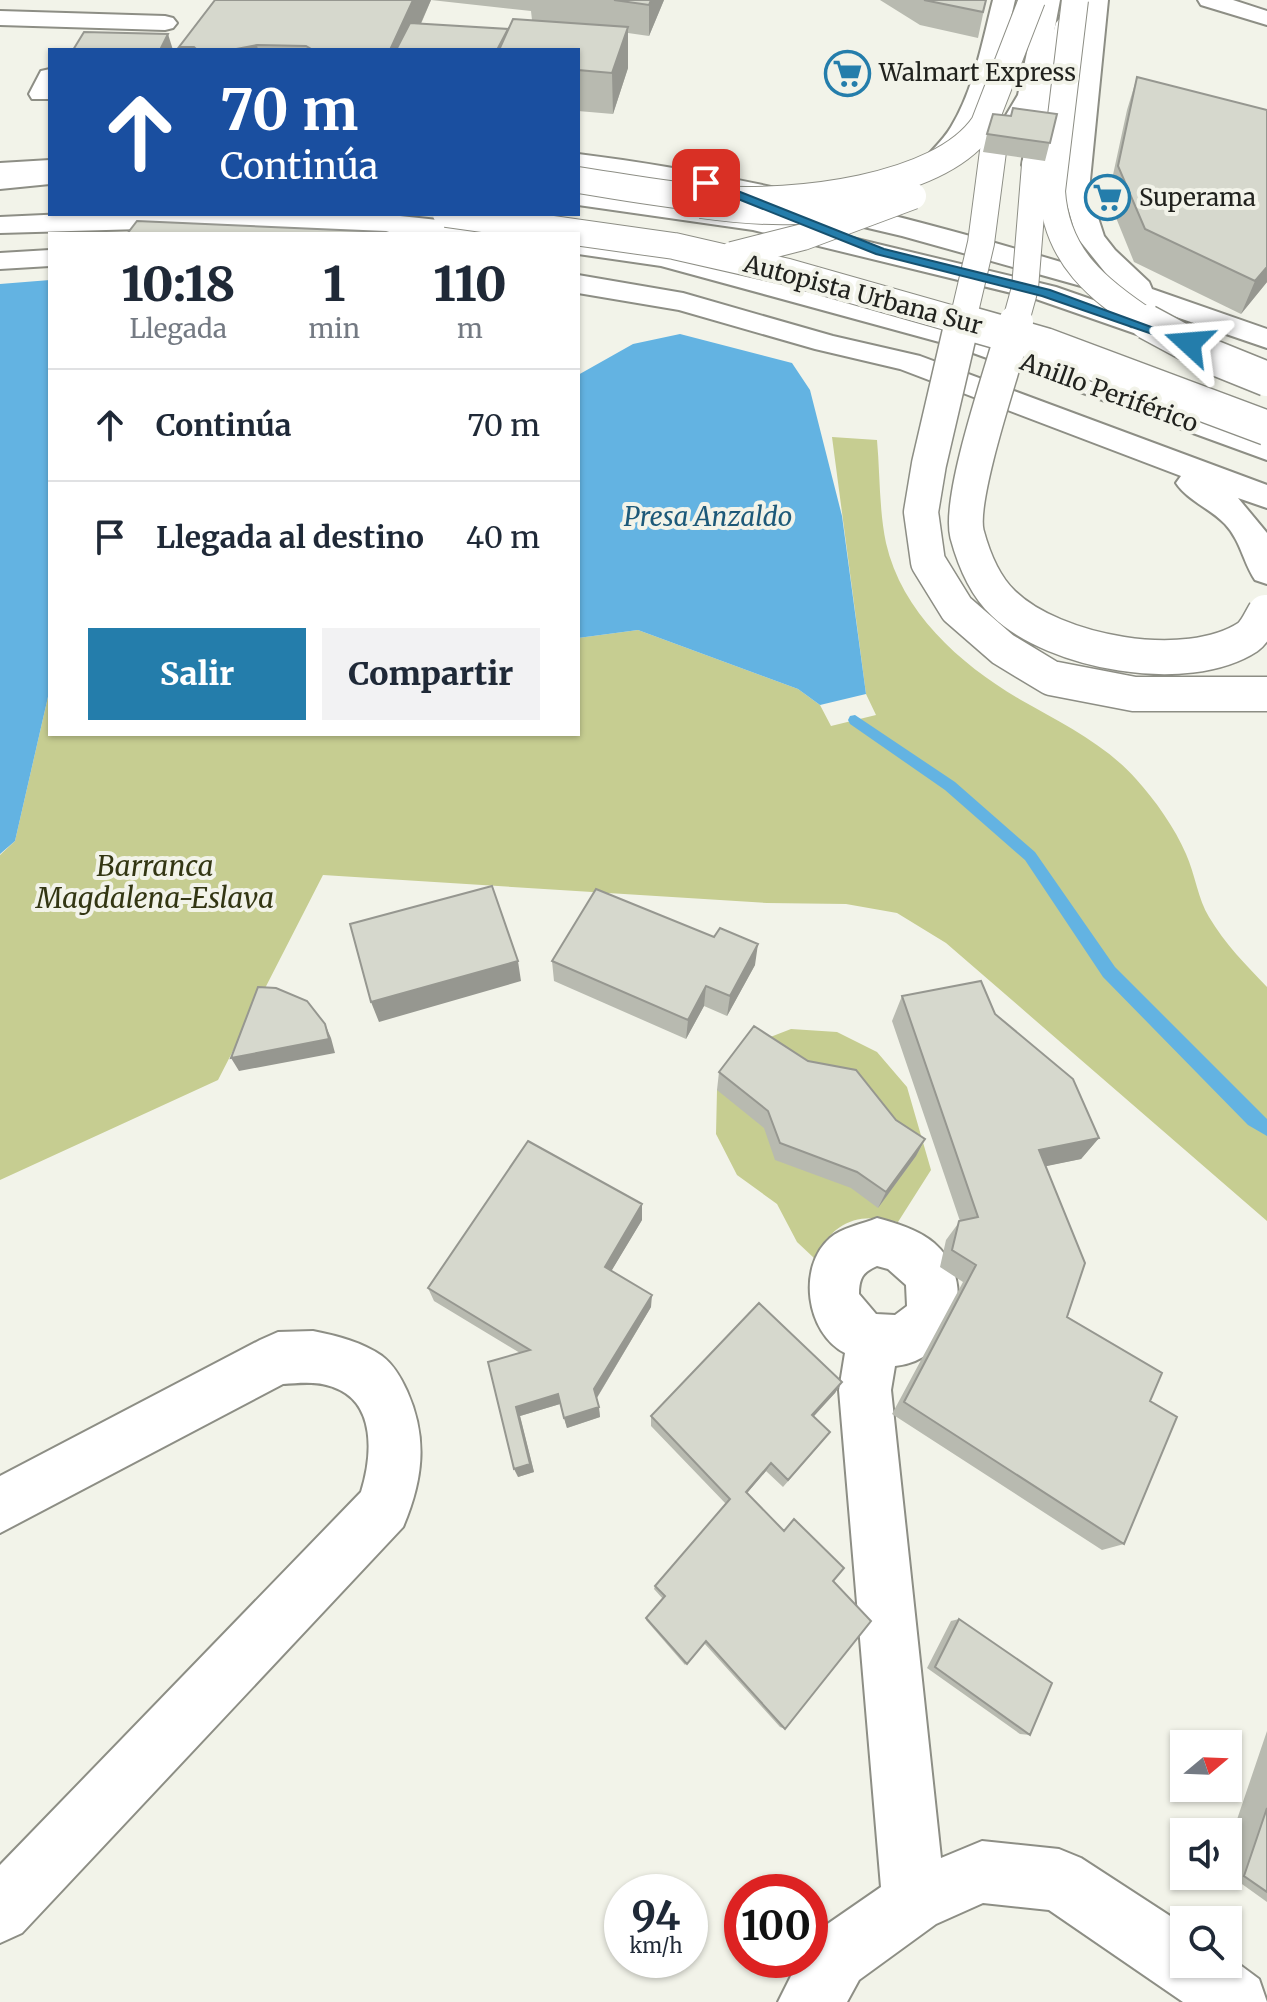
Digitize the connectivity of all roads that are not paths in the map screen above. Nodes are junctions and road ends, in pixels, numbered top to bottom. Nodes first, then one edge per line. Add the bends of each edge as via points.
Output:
1 (1004, 0) edge
2 (1023, 0) edge
3 (1032, 0) edge
4 (1049, 0) edge
5 (1074, 0) edge
6 (1097, 0) edge
7 (1216, 1) edge
8 (0, 18) edge
9 (1267, 18) edge
10 (72, 19) edge
11 (165, 23) dead end
12 (995, 136) junction
13 (48, 146) edge
14 (0, 149) edge
15 (48, 161) edge
16 (580, 162) edge
17 (0, 165) edge
18 (48, 168) edge
19 (0, 171) edge
20 (48, 176) edge
21 (580, 180) edge
22 (0, 181) edge
23 (706, 183) junction
24 (580, 188) edge
25 (48, 190) edge
26 (0, 194) edge
27 (580, 197) edge
28 (814, 206) junction
29 (48, 207) edge
30 (0, 211) edge
31 (580, 213) edge
32 (215, 216) edge
33 (215, 216) edge
34 (460, 216) edge
35 (0, 225) edge
36 (481, 232) edge
37 (574, 232) edge
38 (580, 233) edge
39 (1031, 233) junction
40 (48, 236) edge
41 (0, 239) edge
42 (580, 246) edge
43 (880, 252) junction
44 (48, 258) edge
45 (0, 261) edge
46 (580, 263) edge
47 (580, 284) edge
48 (1147, 295) junction
49 (1267, 339) edge
50 (1267, 359) edge
51 (1267, 370) edge
52 (1267, 379) edge
53 (1267, 400) edge
54 (1040, 410) junction
55 (1267, 428) edge
56 (1267, 450) edge
57 (1267, 497) edge
58 (1267, 572) edge
59 (1266, 602) edge
60 (1267, 694) edge
61 (873, 1341) dead end
62 (0, 1506) edge
63 (914, 1902) junction
64 (0, 1911) edge
65 (1170, 1953) edge
66 (1205, 1978) edge
67 (811, 2002) edge
68 (1236, 2002) edge

1 - 28 main road via 976,105 952,148 910,181
2 - 12 main road, bridge
3 - 21 main road, bridge via 985,123 961,148 908,174 836,192 735,200
4 - 46 main road, bridge via 1030,95 1006,137 971,167 885,208 760,250 661,264
5 - 39 main road, bridge via 1044,111
5 - 52 main road, bridge via 1052,191 1061,239 1090,275 1143,318 1179,341
6 - 48 main road via 1076,190 1094,248
7 - 9 main road
8 - 10 main road
10 - 11 main road
12 - 24 main road, bridge via 974,155 935,176 826,214 778,215
12 - 60 main road, bridge via 981,243 921,512 928,562 957,609 1003,649 1051,678 1134,694
13 - 14 main road
15 - 17 main road
16 - 23 main road
18 - 19 main road
20 - 22 main road
23 - 28 main road
23 - 43 main road
25 - 26 main road
27 - 43 main road via 753,222
28 - 48 main road
29 - 30 main road
31 - 53 main road, Autopista Urbana Sur, bridge via 795,247 886,269 1031,313
32 - 35 main road
33 - 36 main road via 425,224
34 - 37 main road, Autopista Urbana Sur, bridge
38 - 55 main road, Autopista Urbana Sur, bridge via 674,246 788,272 1045,345
39 - 50 main road, bridge via 1049,261 1077,287
39 - 59 main road, bridge via 1025,288 969,490 966,530 978,569 1003,603 1044,633 1091,649 1155,658 1224,649 1251,635
40 - 41 main road
42 - 56 main road, Anillo Periférico via 663,258 965,340
43 - 51 main road via 1046,293
44 - 45 main road
47 - 54 main road via 683,302 909,362
48 - 49 main road
54 - 57 main road
54 - 58 main road via 1217,497 1255,541
61 - 63 main road via 865,1390
62 - 64 main road via 278,1358 330,1357 353,1367 373,1382 395,1426 398,1453 384,1508
63 - 65 main road via 982,1872 1059,1880
63 - 67 main road via 836,1957
66 - 68 main road

